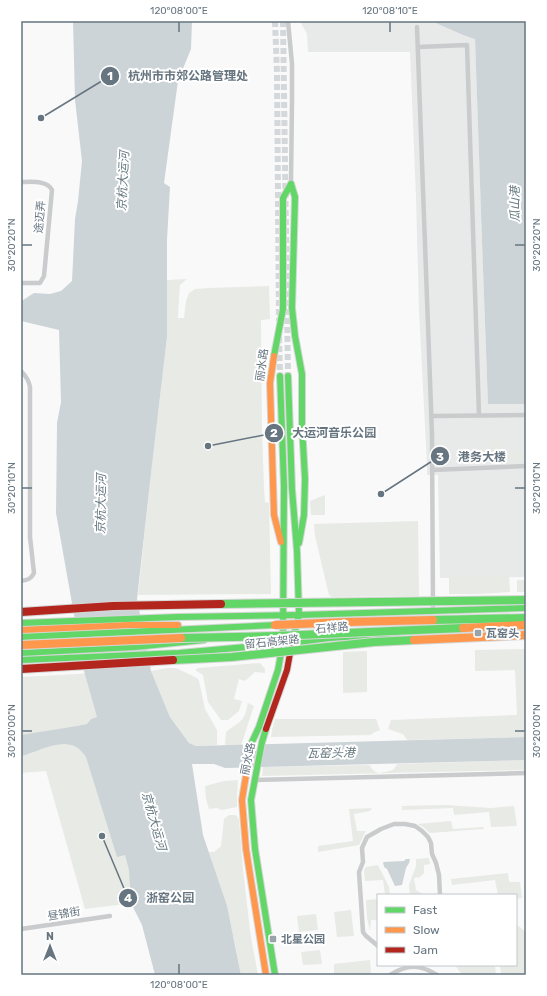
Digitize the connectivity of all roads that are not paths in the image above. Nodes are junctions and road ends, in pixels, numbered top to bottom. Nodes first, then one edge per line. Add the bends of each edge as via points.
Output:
1 (288, 21) edge
2 (417, 27) dead end
3 (418, 47) junction
4 (21, 182) edge
5 (291, 184) junction
6 (21, 283) edge
7 (21, 371) edge
8 (479, 415) junction
9 (526, 415) edge
10 (431, 416) junction
11 (526, 466) edge
12 (432, 470) junction
13 (283, 550) junction
14 (297, 551) junction
15 (21, 581) edge
16 (526, 600) edge
17 (526, 608) edge
18 (433, 611) junction
19 (21, 612) edge
20 (283, 615) junction
21 (299, 615) junction
22 (526, 618) edge
23 (21, 623) edge
24 (526, 626) edge
25 (233, 627) junction
26 (469, 627) junction
27 (21, 630) edge
28 (526, 636) edge
29 (21, 637) edge
30 (222, 638) junction
31 (287, 643) junction
32 (21, 645) edge
33 (21, 653) edge
34 (21, 660) edge
35 (21, 669) edge
36 (526, 773) edge
37 (254, 780) junction
38 (440, 894) edge
39 (110, 916) dead end
40 (21, 929) edge
41 (377, 945) edge
42 (396, 966) edge
43 (418, 966) edge
44 (397, 971) junction
45 (266, 975) edge
46 (275, 975) edge
47 (390, 975) edge
48 (437, 975) edge

1 - 5 street, 丽水路 via 292,64
2 - 3 street
3 - 8 street via 468,46
3 - 10 street
4 - 6 street, 途迈弄 via 44,183 52,190 44,276 40,283
5 - 13 main road, 丽水路 via 283,198 283,309 270,383 274,515
5 - 14 main road, 丽水路 via 295,197 292,308 302,374 305,479 304,515
7 - 15 street via 30,382 30,537 34,573 28,580
8 - 9 street
8 - 10 street
10 - 12 street
11 - 12 street
12 - 18 street
13 - 14 main road, 丽水路 via 284,376
13 - 20 main road, 丽水路
14 - 21 main road, 丽水路
16 - 19 main road, bridge via 113,606
17 - 18 main road, 石祥路
18 - 21 main road, 石祥路
20 - 21 main road, 石祥路
20 - 23 main road, 石祥路
20 - 31 main road, 丽水路
21 - 31 main road, 丽水路
22 - 25 main road, 留石高架路, bridge
24 - 26 main road, 留石高架路, bridge
24 - 31 main road, 石祥路 via 329,638
25 - 27 main road via 130,625
25 - 29 main road, 留石高架路
26 - 28 main road, bridge via 510,630
26 - 30 main road, 留石高架路, bridge
28 - 35 main road, 留石高架路, bridge via 374,642 232,657
30 - 32 main road, 留石高架路, bridge via 164,638
30 - 33 main road, bridge via 128,648
31 - 34 main road, 石祥路 via 219,650
31 - 37 main road, 丽水路 via 287,670 262,742
31 - 45 main road, 丽水路 via 252,742 242,800 246,849
36 - 37 street
37 - 46 main road, 丽水路 via 251,800 255,849
38 - 41 street via 439,875 431,843 422,831 415,826 394,824 367,837 362,848 363,862 359,872 364,932
39 - 40 street, 昼锦街
42 - 44 street
43 - 44 street
43 - 48 street
44 - 47 street

